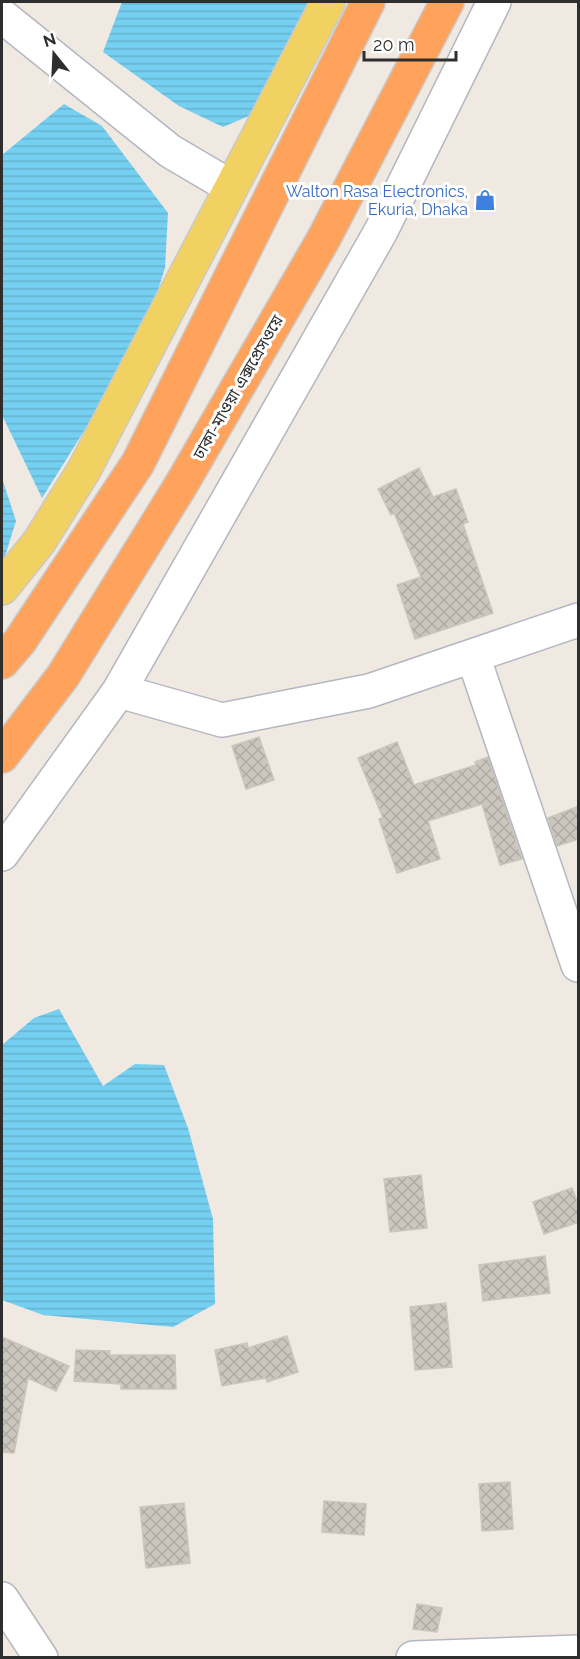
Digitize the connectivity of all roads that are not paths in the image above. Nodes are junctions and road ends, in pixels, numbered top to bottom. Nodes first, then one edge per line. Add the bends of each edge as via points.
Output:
1 (5, 2) edge
2 (328, 2) edge
3 (368, 2) edge
4 (447, 2) edge
5 (494, 2) edge
6 (2, 8) edge
7 (2, 16) edge
8 (231, 187) junction
9 (2, 588) edge
10 (579, 620) edge
11 (473, 656) junction
12 (2, 662) edge
13 (119, 691) junction
14 (2, 756) edge
15 (2, 854) edge
16 (579, 965) edge
17 (2, 1599) edge
18 (579, 1652) edge
19 (41, 1658) edge
20 (413, 1658) edge

1 - 6 street
2 - 8 main road
3 - 12 highway via 138,463 21,641
4 - 14 highway, ঢাকা-মাওয়া এক্সপ্রেসওয়ে via 323,240 182,485 63,676
5 - 13 street via 381,231
7 - 8 street via 170,151
8 - 9 main road via 84,470 39,542
10 - 11 street
11 - 13 street via 369,691 222,720
11 - 16 street
13 - 15 street
17 - 19 street
18 - 20 street

